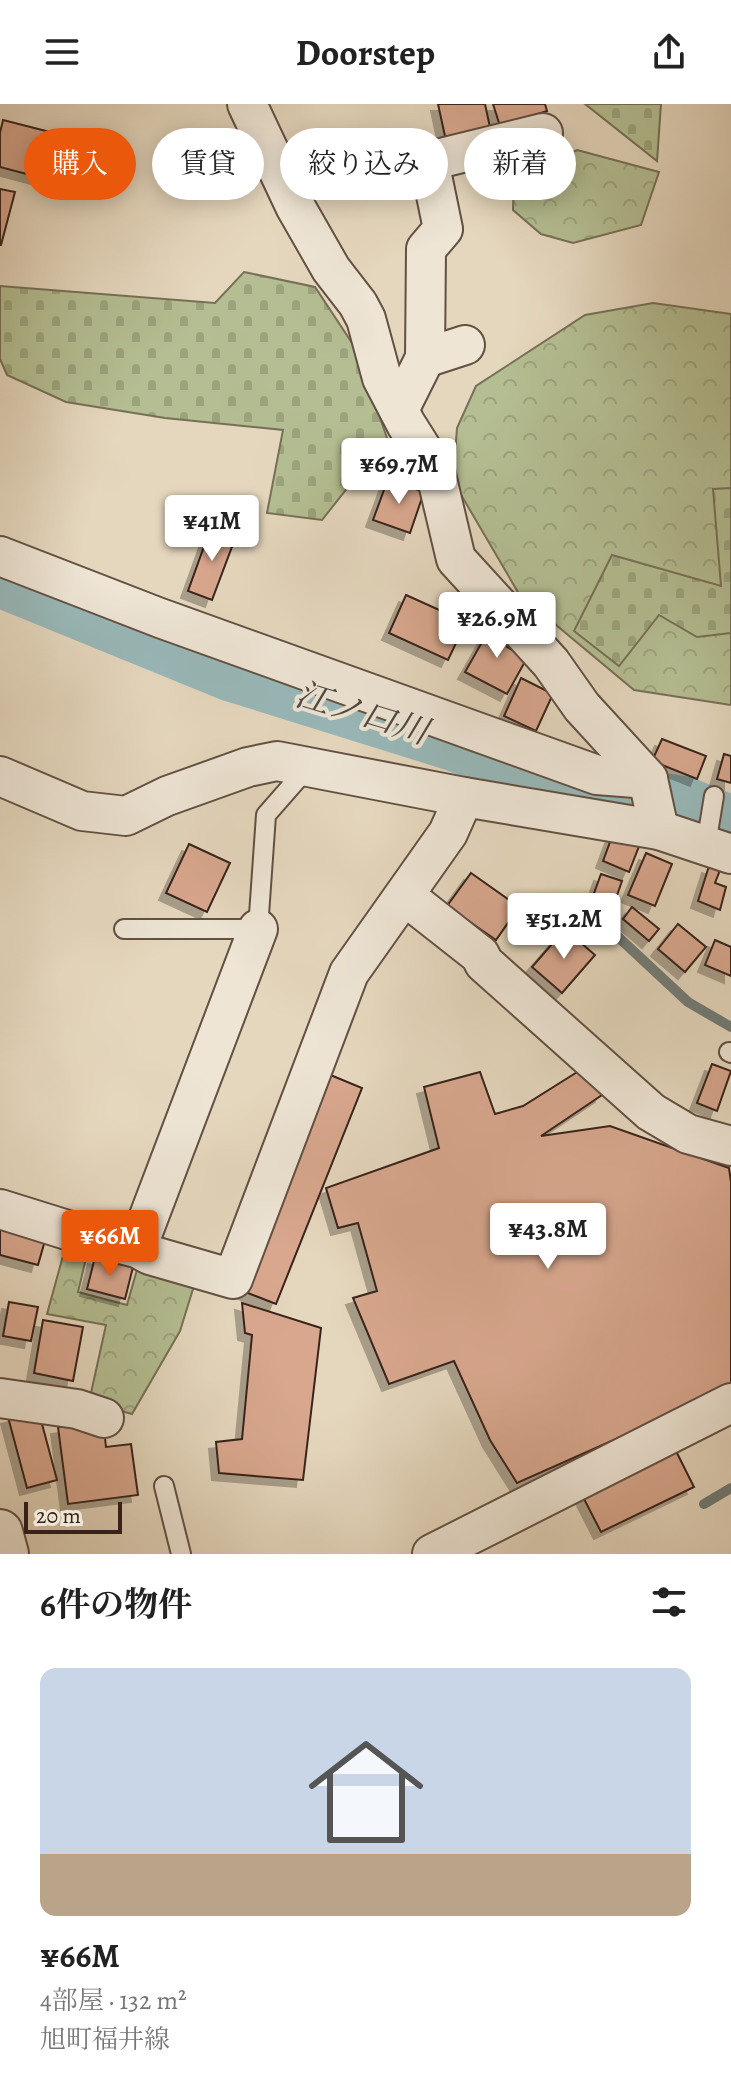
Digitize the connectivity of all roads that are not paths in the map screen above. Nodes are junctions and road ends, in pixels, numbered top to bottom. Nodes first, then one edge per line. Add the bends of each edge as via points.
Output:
1 (247, 104) edge
2 (464, 152) edge
3 (465, 345) dead end
4 (425, 358) junction
5 (399, 410) junction
6 (0, 556) edge
7 (308, 766) junction
8 (0, 776) edge
9 (714, 796) dead end
10 (464, 797) junction
11 (654, 802) junction
12 (719, 850) edge
13 (405, 896) junction
14 (124, 929) dead end
15 (258, 929) junction
16 (731, 1146) edge
17 (0, 1209) edge
18 (137, 1248) junction
19 (0, 1398) edge
20 (731, 1403) edge
21 (104, 1418) dead end
22 (164, 1486) dead end
23 (0, 1532) edge
24 (6, 1554) edge
25 (181, 1554) edge
26 (432, 1554) edge

1 - 5 street via 295,206 366,319 377,364
2 - 4 street via 429,161 443,229 426,249
3 - 4 street
4 - 5 street
5 - 11 street via 435,470 456,559 551,663
6 - 11 street via 597,775
7 - 8 street via 277,761 248,767 126,816 82,811
7 - 10 street
7 - 15 lane via 266,815
9 - 12 lane
10 - 11 street
10 - 13 street via 448,833
11 - 12 street
13 - 16 street via 480,955 651,1112 688,1134
13 - 18 street via 349,973 233,1279
14 - 15 lane
15 - 18 street
17 - 18 street
19 - 21 street
20 - 26 street
22 - 25 lane
23 - 24 street

